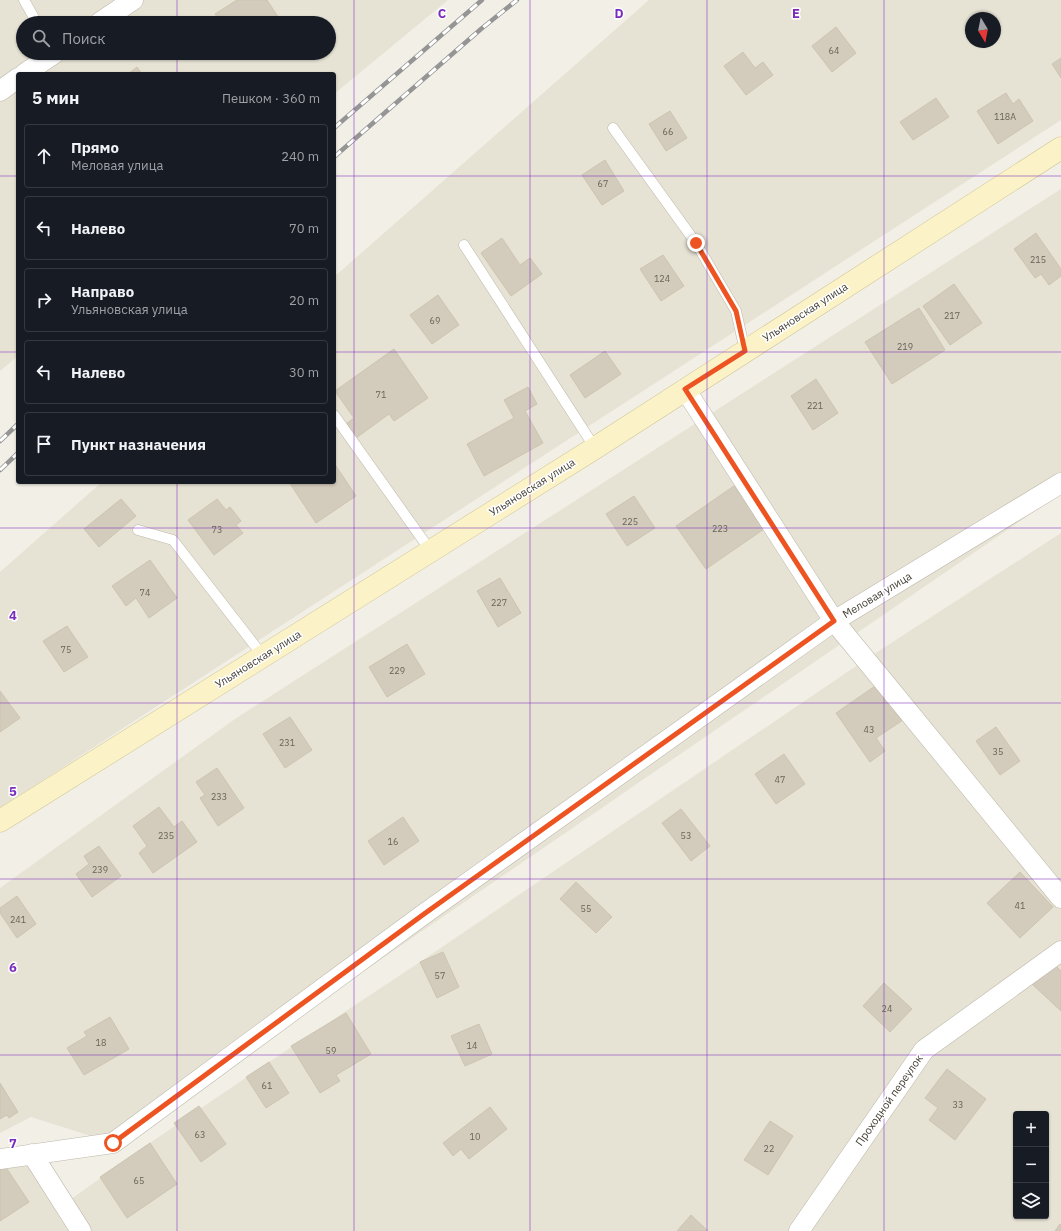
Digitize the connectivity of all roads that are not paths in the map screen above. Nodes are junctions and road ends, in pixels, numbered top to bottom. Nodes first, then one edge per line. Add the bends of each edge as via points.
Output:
1 (24, 0) edge
2 (133, 0) edge
3 (33, 16) edge
4 (109, 16) edge
5 (44, 60) edge
6 (27, 72) edge
7 (16, 79) edge
8 (0, 90) edge
9 (613, 128) dead end
10 (1061, 148) edge
11 (464, 245) dead end
12 (745, 351) junction
13 (685, 389) junction
14 (336, 418) edge
15 (594, 448) junction
16 (1061, 483) edge
17 (138, 530) dead end
18 (430, 550) junction
19 (834, 621) junction
20 (263, 656) junction
21 (0, 821) edge
22 (1061, 898) edge
23 (1061, 951) edge
24 (32, 1154) junction
25 (0, 1159) edge
26 (81, 1231) edge
27 (799, 1231) edge

1 - 3 lane
2 - 4 street
5 - 6 street
7 - 8 street
9 - 12 lane via 696,243 736,311
10 - 12 main road, Ульяновская улица
11 - 15 lane
12 - 13 main road, Ульяновская улица
13 - 15 main road, Ульяновская улица
13 - 19 street
14 - 18 lane
15 - 18 main road, Ульяновская улица
16 - 19 street, Меловая улица
17 - 20 lane via 173,540
18 - 20 main road, Ульяновская улица
19 - 22 street
19 - 24 street, Меловая улица via 424,914 113,1143
20 - 21 main road, Ульяновская улица
23 - 27 street, Проходной переулок via 924,1050
24 - 25 street, Меловая улица
24 - 26 street

